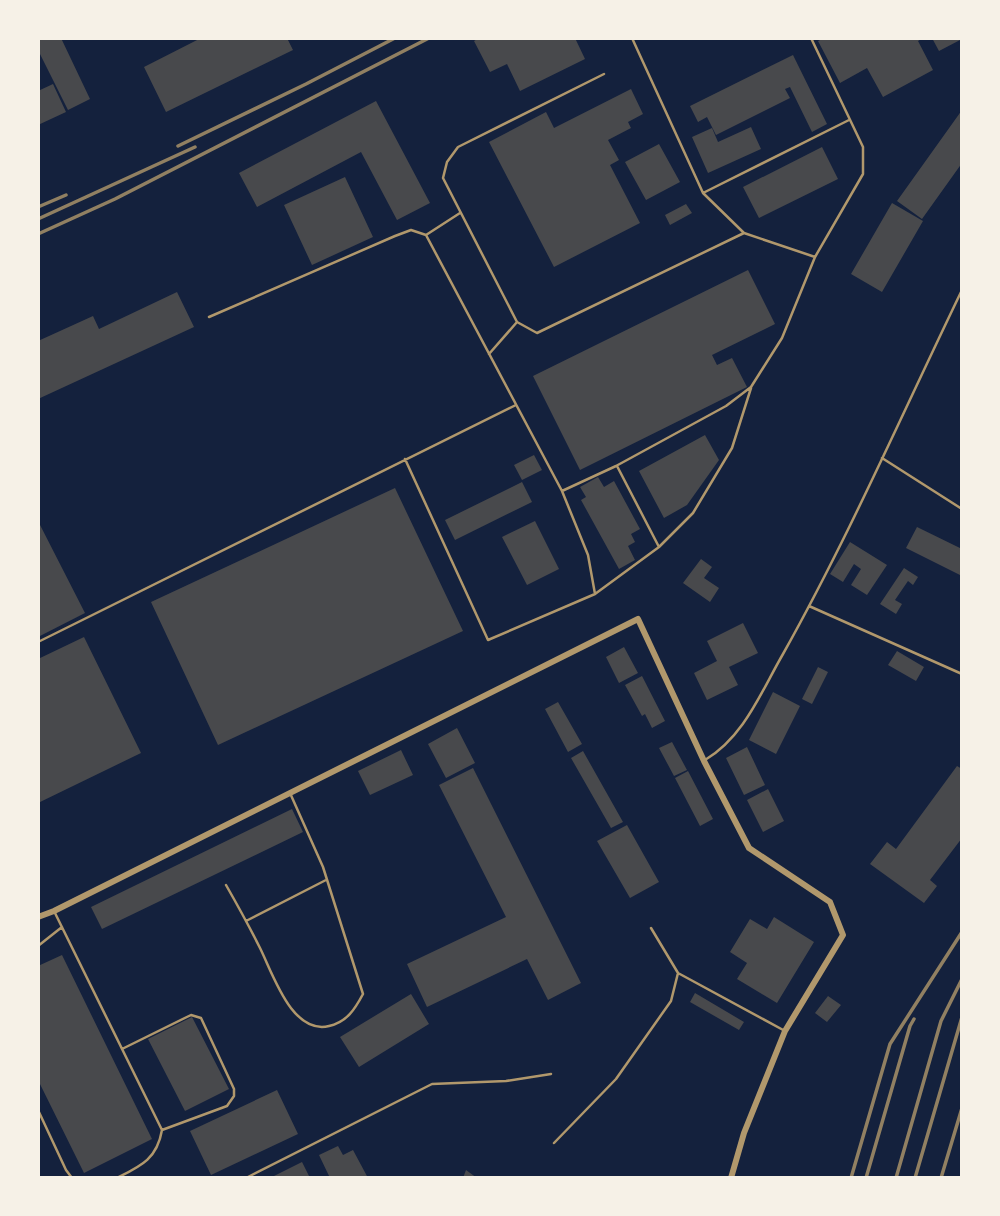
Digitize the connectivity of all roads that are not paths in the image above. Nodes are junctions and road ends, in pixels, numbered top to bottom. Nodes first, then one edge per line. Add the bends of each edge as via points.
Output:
1 (632, 38) edge
2 (811, 38) edge
3 (604, 74) dead end
4 (849, 120) junction
5 (703, 193) junction
6 (460, 213) junction
7 (744, 233) junction
8 (426, 235) junction
9 (815, 257) junction
10 (961, 290) edge
11 (209, 317) dead end
12 (517, 322) junction
13 (489, 354) junction
14 (751, 387) junction
15 (516, 405) junction
16 (882, 458) junction
17 (405, 459) junction
18 (617, 466) junction
19 (562, 491) junction
20 (961, 509) edge
21 (659, 547) junction
22 (595, 594) junction
23 (810, 606) junction
24 (38, 642) edge
25 (961, 674) edge
26 (704, 761) junction
27 (290, 793) junction
28 (326, 880) junction
29 (226, 885) dead end
30 (54, 911) junction
31 (38, 917) edge
32 (246, 921) junction
33 (62, 927) junction
34 (651, 928) dead end
35 (38, 946) edge
36 (678, 973) junction
37 (785, 1031) junction
38 (122, 1049) junction
39 (551, 1074) dead end
40 (38, 1110) edge
41 (162, 1130) junction
42 (554, 1143) dead end
43 (72, 1178) edge
44 (117, 1178) edge
45 (246, 1178) edge
46 (731, 1178) edge

1 - 5 lane
2 - 4 lane
3 - 6 lane via 458,147 443,178
4 - 5 lane
4 - 9 lane via 863,147 863,174
5 - 7 lane
6 - 8 lane
6 - 12 lane
7 - 9 lane
7 - 12 lane via 537,333
8 - 11 lane via 411,230 395,236
8 - 13 lane
9 - 14 lane via 782,338
10 - 16 lane
12 - 13 lane
13 - 15 lane
14 - 18 lane via 726,406
14 - 21 lane via 732,448 694,513
15 - 17 lane
15 - 19 lane
16 - 20 lane
16 - 23 lane
17 - 22 lane via 488,640
17 - 24 lane
18 - 19 lane
18 - 21 lane
19 - 22 lane via 588,555
21 - 22 lane
23 - 25 lane
23 - 26 lane via 740,729 721,751
26 - 27 street via 638,619
26 - 37 street via 749,848 830,902 843,934
27 - 28 lane
27 - 30 street
28 - 32 lane
28 - 32 lane via 363,994 354,1012 337,1024 320,1028 306,1023 289,1007
29 - 32 lane
30 - 31 street
30 - 33 lane
33 - 35 lane
33 - 38 lane
34 - 36 lane
36 - 37 lane
36 - 42 lane via 671,1001 616,1079
37 - 46 street
38 - 41 lane
38 - 41 lane via 191,1014 201,1018 234,1096 227,1105
39 - 45 lane via 432,1084
40 - 43 lane
41 - 44 lane via 154,1153

